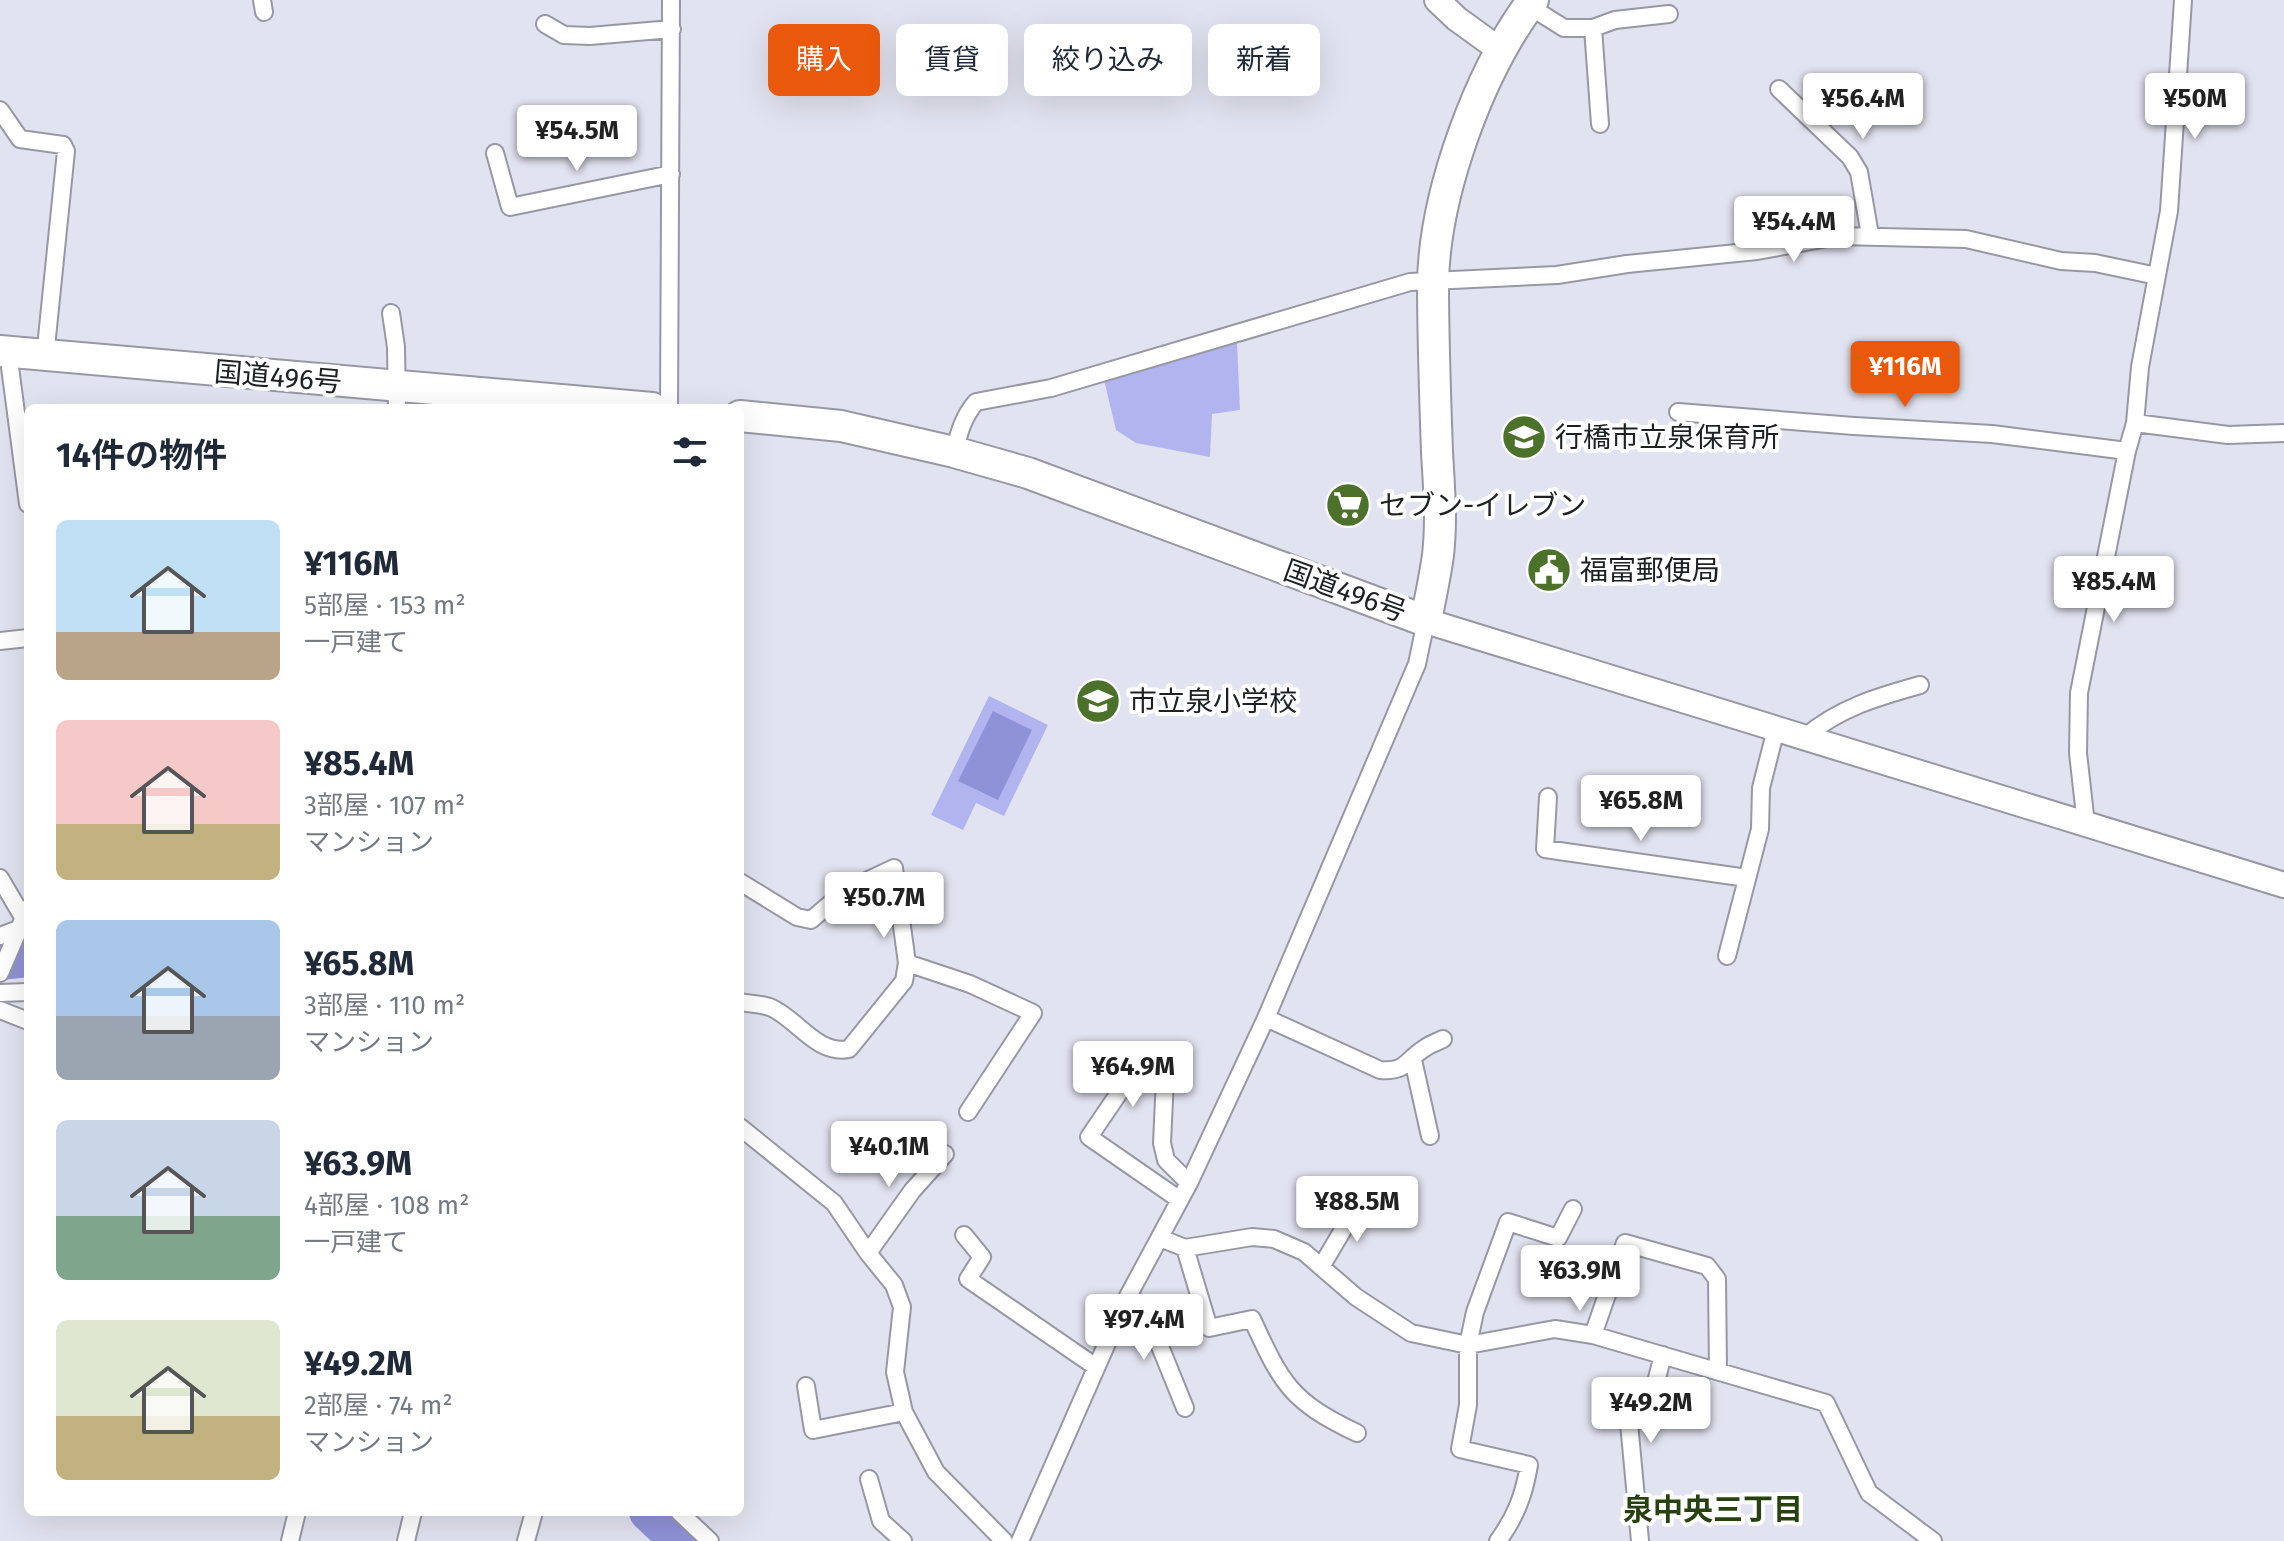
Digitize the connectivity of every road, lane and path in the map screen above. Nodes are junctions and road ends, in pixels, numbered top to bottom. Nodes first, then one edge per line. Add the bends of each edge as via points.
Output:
1 (671, 0) edge
2 (1437, 0) edge
3 (2183, 0) edge
4 (1531, 3) edge
5 (1669, 14) dead end
6 (545, 24) dead end
7 (1593, 28) junction
8 (672, 29) junction
9 (1500, 50) junction
10 (1779, 89) dead end
11 (0, 110) edge
12 (1600, 124) dead end
13 (495, 153) dead end
14 (671, 174) junction
15 (1870, 235) junction
16 (2157, 276) junction
17 (1433, 280) junction
18 (391, 313) dead end
19 (4, 351) edge
20 (45, 357) junction
21 (397, 398) edge
22 (550, 404) edge
23 (669, 404) edge
24 (1678, 412) dead end
25 (744, 416) edge
26 (2135, 423) junction
27 (2284, 433) edge
28 (2127, 451) junction
29 (954, 452) junction
30 (24, 478) edge
31 (1426, 621) junction
32 (24, 638) edge
33 (0, 641) edge
34 (1920, 685) dead end
35 (1776, 729) junction
36 (1805, 737) junction
37 (1548, 797) dead end
38 (2086, 824) junction
39 (0, 878) edge
40 (1747, 878) junction
41 (744, 884) edge
42 (2284, 885) edge
43 (24, 919) edge
44 (24, 922) edge
45 (24, 923) edge
46 (0, 936) edge
47 (1727, 956) dead end
48 (907, 963) junction
49 (0, 973) edge
50 (24, 992) edge
51 (0, 993) edge
52 (744, 1003) edge
53 (0, 1010) edge
54 (1266, 1018) junction
55 (24, 1019) edge
56 (1443, 1039) dead end
57 (1413, 1060) junction
58 (968, 1112) dead end
59 (744, 1130) edge
60 (1430, 1136) dead end
61 (945, 1154) dead end
62 (1189, 1183) junction
63 (1180, 1200) junction
64 (1360, 1201) dead end
65 (1573, 1209) dead end
66 (964, 1235) dead end
67 (1160, 1238) junction
68 (1185, 1248) junction
69 (868, 1253) junction
70 (1321, 1267) junction
71 (1126, 1300) junction
72 (1593, 1335) junction
73 (1468, 1345) junction
74 (1663, 1355) junction
75 (1096, 1367) junction
76 (1718, 1371) junction
77 (806, 1386) dead end
78 (1185, 1408) dead end
79 (904, 1412) junction
80 (1357, 1433) dead end
81 (869, 1479) dead end
82 (296, 1516) edge
83 (412, 1516) edge
84 (533, 1516) edge
85 (683, 1516) edge
86 (290, 1541) edge
87 (406, 1541) edge
88 (526, 1541) edge
89 (710, 1541) edge
90 (903, 1541) edge
91 (1004, 1541) edge
92 (1020, 1541) edge
93 (1498, 1541) edge
94 (1640, 1541) edge
95 (1933, 1541) edge

1 - 8 street
2 - 9 street
3 - 16 street via 2169,211
4 - 7 street via 1564,28
4 - 9 highway, 国道496号
5 - 7 street
6 - 8 street via 564,35
7 - 12 street
8 - 14 street
9 - 17 highway, 国道496号 via 1458,152
10 - 15 street via 1850,157 1859,172
11 - 20 street via 20,139 63,145 66,151
13 - 14 street via 510,207
14 - 23 street
15 - 16 street via 1966,239
15 - 17 street via 1557,275
16 - 26 street
17 - 29 street via 1410,282 1051,388 976,402 959,430
17 - 31 highway, 国道496号 via 1440,506
18 - 21 street
19 - 20 highway, 国道496号
19 - 30 street
20 - 21 highway, 国道496号
21 - 22 highway, 国道496号
24 - 28 street via 1992,434
25 - 29 highway, 国道496号 via 841,426
26 - 27 street via 2228,435
26 - 28 street
28 - 38 street via 2079,693 2078,753
29 - 31 highway, 国道496号 via 1028,473
31 - 35 street
31 - 54 street via 1417,664
32 - 33 street
34 - 36 street via 1860,702
35 - 36 street
35 - 40 street
36 - 38 street
37 - 40 street via 1545,849
38 - 42 street
39 - 43 street
40 - 47 street
41 - 48 street via 811,920 845,891 894,868
44 - 46 street
45 - 49 street
48 - 52 street via 904,981 849,1049 826,1048 771,1007
48 - 58 street via 1033,1013
50 - 51 street
53 - 55 street
54 - 57 street via 1380,1070 1397,1071
54 - 62 street
56 - 57 street via 1423,1048
57 - 60 street
59 - 69 street via 834,1203
61 - 69 street
62 - 63 street
62 - 63 street via 1166,1160 1162,1143 1165,1078 1123,1087 1089,1137
63 - 67 street
64 - 70 street
65 - 73 street via 1558,1238 1508,1222
66 - 75 street via 982,1257 968,1279
67 - 68 street
67 - 71 street
68 - 70 street via 1252,1237 1274,1239 1304,1252
68 - 80 street via 1209,1328 1252,1319 1294,1396
69 - 79 street via 894,1285 902,1307 895,1372
70 - 73 street via 1411,1333
71 - 75 street
71 - 78 street via 1153,1329
72 - 73 street via 1555,1329
72 - 74 street
72 - 76 street via 1625,1243 1707,1266 1717,1279
73 - 93 street via 1468,1405 1460,1449 1529,1465 1523,1497
74 - 76 street
74 - 94 street via 1649,1409 1629,1423
75 - 92 street
76 - 95 street via 1826,1403 1869,1493
77 - 79 street via 813,1430
79 - 91 street via 936,1472
81 - 90 street via 881,1521
82 - 86 street
83 - 87 street
84 - 88 street
85 - 89 street

